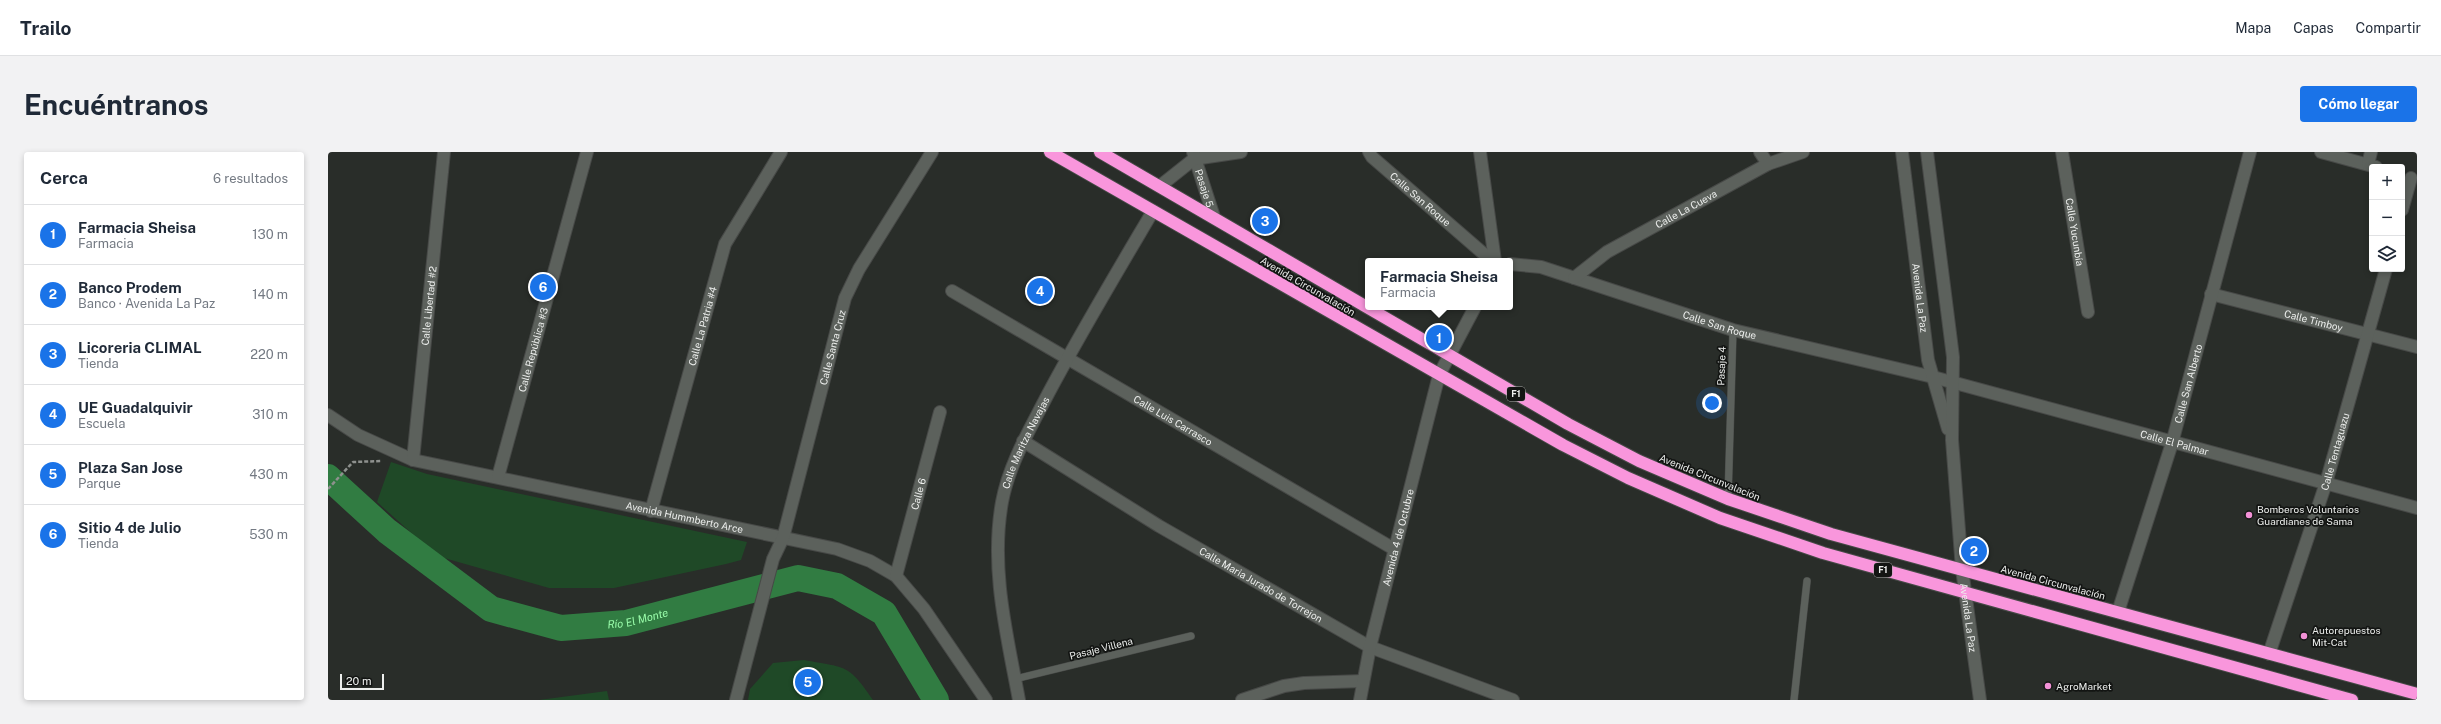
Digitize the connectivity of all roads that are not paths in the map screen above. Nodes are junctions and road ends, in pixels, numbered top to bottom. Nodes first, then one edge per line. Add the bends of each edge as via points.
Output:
1 (444, 152) edge
2 (587, 152) edge
3 (781, 152) edge
4 (932, 152) edge
5 (1050, 152) edge
6 (1100, 152) edge
7 (1241, 152) edge
8 (1369, 152) edge
9 (1480, 152) edge
10 (1760, 152) edge
11 (1803, 152) edge
12 (1902, 152) edge
13 (1927, 152) edge
14 (2062, 152) edge
15 (2250, 152) edge
16 (2321, 152) edge
17 (2371, 152) edge
18 (1788, 155) edge
19 (1194, 156) edge
20 (1768, 164) junction
21 (2372, 164) edge
22 (2369, 165) edge
23 (2410, 178) edge
24 (1160, 186) junction
25 (2404, 200) edge
26 (1153, 211) junction
27 (1214, 217) junction
28 (1490, 258) edge
29 (1494, 258) edge
30 (1513, 264) edge
31 (2385, 272) edge
32 (1574, 278) junction
33 (952, 290) dead end
34 (2211, 294) junction
35 (1365, 306) edge
36 (1372, 310) edge
37 (1473, 310) edge
38 (2088, 312) dead end
39 (1732, 330) junction
40 (2368, 333) junction
41 (2417, 347) edge
42 (1448, 355) junction
43 (1067, 358) junction
44 (1439, 375) junction
45 (1933, 377) junction
46 (1952, 383) junction
47 (940, 412) dead end
48 (328, 415) edge
49 (1952, 440) junction
50 (1023, 441) junction
51 (2172, 443) junction
52 (413, 460) junction
53 (498, 477) junction
54 (2326, 483) junction
55 (1728, 499) junction
56 (2417, 508) edge
57 (651, 511) junction
58 (783, 538) junction
59 (1394, 549) junction
60 (1962, 569) junction
61 (896, 576) junction
62 (1807, 581) dead end
63 (1965, 592) junction
64 (2118, 612) junction
65 (1191, 636) dead end
66 (1370, 647) junction
67 (2270, 654) junction
68 (1015, 679) junction
69 (1363, 681) junction
70 (2417, 694) edge
71 (736, 700) edge
72 (986, 700) edge
73 (1019, 700) edge
74 (1242, 700) edge
75 (1360, 700) edge
76 (1513, 700) edge
77 (1794, 700) edge
78 (1980, 700) edge
79 (2352, 700) edge

1 - 52 street, Calle Libertad #2
2 - 53 street, Calle República #3
3 - 57 street, Calle La Patria #4 via 725,244
4 - 58 street, Calle Santa Cruz via 859,269 845,298
5 - 26 highway, Avenida Circunvalación / F1
6 - 24 highway, Avenida Circunvalación / F1
7 - 19 street, Pasaje 5
8 - 28 street, Calle San Roque
9 - 29 street via 1491,218
10 - 20 street
11 - 18 street, Calle La Cueva
12 - 45 street, Avenida La Paz via 1928,360
13 - 46 street, Avenida La Paz via 1953,357
14 - 38 street, Calle Yucunbía
15 - 34 street, Calle San Alberto
16 - 22 street
17 - 21 street
18 - 20 street, Calle La Cueva
19 - 24 street
19 - 27 street, Pasaje 5
20 - 32 street, Calle La Cueva via 1607,252
23 - 25 street
24 - 27 highway, Avenida Circunvalación / F1
26 - 43 street, Calle Maritza Navajas
26 - 44 highway, Avenida Circunvalación / F1
27 - 35 highway, Avenida Circunvalación / F1
30 - 32 street, Calle San Roque via 1541,267
31 - 40 street, Calle Tentaguazu
32 - 39 street, Calle San Roque
33 - 43 street, Calle Luis Carrasco
34 - 40 street, Calle Timboy
34 - 51 street, Calle San Alberto
36 - 42 highway, Avenida Circunvalación / F1
37 - 42 street, Avenida 4 de Octubre
39 - 45 street, Calle San Roque
39 - 55 lane, Pasaje 4
40 - 41 street, Calle Timboy
40 - 54 street, Calle Tentaguazu
42 - 44 street, Avenida 4 de Octubre
42 - 55 highway, Avenida Circunvalación / F1 via 1568,424 1632,457
43 - 50 street, Calle Maritza Navajas
43 - 59 street, Calle Luis Carrasco
44 - 59 street, Avenida 4 de Octubre
44 - 63 highway, Avenida Circunvalación / F1 via 1615,472 1720,518 1823,553
45 - 46 street, Calle El Palmar
45 - 49 street, Avenida La Paz
46 - 49 street, Avenida La Paz
46 - 51 street, Calle El Palmar
47 - 61 street, Calle 6
48 - 52 street, Avenida Hummberto Arce via 358,435
49 - 60 street, Avenida La Paz
50 - 66 street, Calle Maria Jurado de Torrejon via 1159,526
50 - 68 street, Calle Maritza Navajas via 1002,502 999,536 998,585
51 - 54 street, Calle El Palmar
51 - 64 street, Calle San Alberto
52 - 53 street, Avenida Hummberto Arce
53 - 57 street, Avenida Hummberto Arce
54 - 56 street, Calle El Palmar
54 - 67 street, Calle Tentaguazu
55 - 60 highway, Avenida Circunvalación / F1 via 1831,534
57 - 58 street, Avenida Hummberto Arce
58 - 61 street, Avenida Hummberto Arce via 837,549 870,561
58 - 71 street, Calle Santa Cruz via 773,559
59 - 66 street, Avenida 4 de Octubre
60 - 63 street, Avenida La Paz
60 - 64 highway, Avenida Circunvalación / F1
61 - 72 street, Avenida Hummberto Arce via 924,609
62 - 77 lane
63 - 78 street, Avenida La Paz
63 - 79 highway, Avenida Circunvalación / F1
64 - 67 highway, Avenida Circunvalación / F1
65 - 68 lane, Pasaje Villena
66 - 69 street, Avenida 4 de Octubre
66 - 76 street, Calle Maria Jurado de Torrejon
67 - 70 highway, Avenida Circunvalación / F1
68 - 73 street, Calle Maritza Navajas
69 - 74 street via 1284,686
69 - 75 street, Avenida 4 de Octubre

